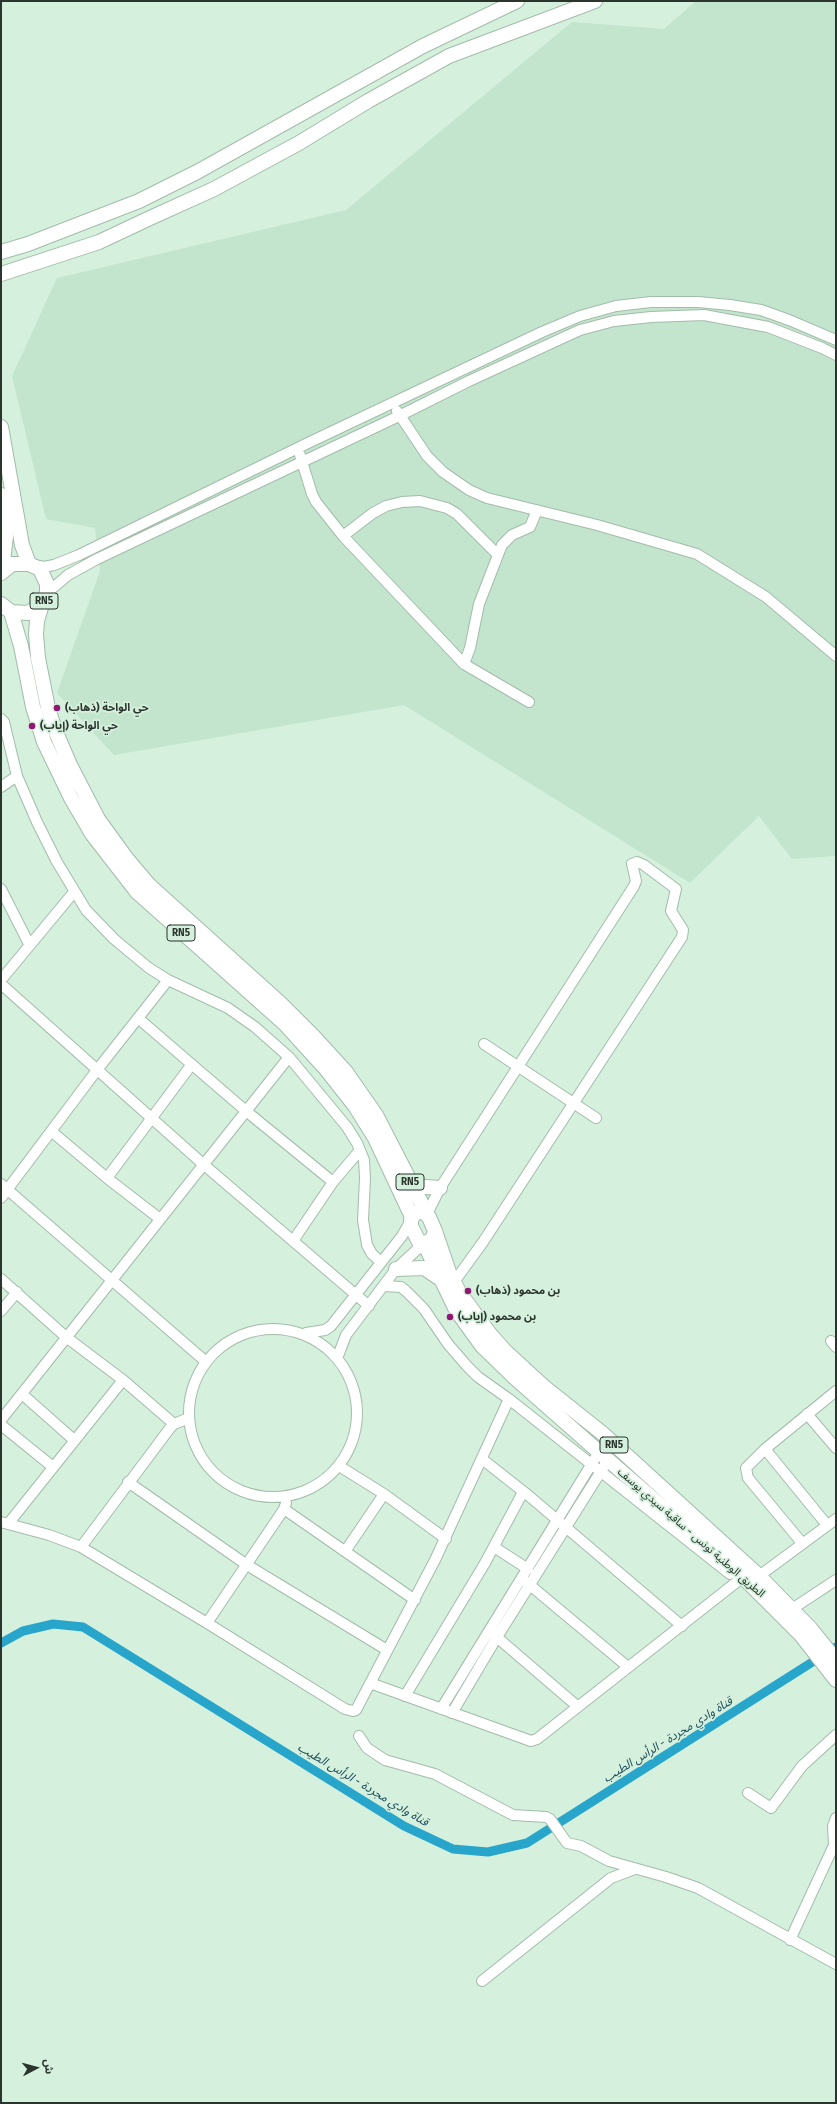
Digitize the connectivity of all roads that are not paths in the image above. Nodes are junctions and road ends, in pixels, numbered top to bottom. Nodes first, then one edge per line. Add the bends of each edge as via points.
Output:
1 (518, 1) edge
2 (595, 1) edge
3 (1, 252) edge
4 (1, 274) edge
5 (836, 340) edge
6 (835, 354) edge
7 (392, 404) junction
8 (399, 416) junction
9 (1, 428) edge
10 (298, 448) junction
11 (302, 461) junction
12 (1, 495) edge
13 (537, 510) junction
14 (344, 536) junction
15 (498, 555) junction
16 (31, 564) junction
17 (2, 572) edge
18 (44, 599) junction
19 (5, 610) edge
20 (836, 656) edge
21 (464, 664) junction
22 (529, 702) dead end
23 (1, 719) edge
24 (17, 776) junction
25 (1, 787) edge
26 (1, 889) edge
27 (74, 892) junction
28 (29, 944) junction
29 (1, 980) edge
30 (168, 980) junction
31 (1, 984) edge
32 (139, 1019) junction
33 (484, 1044) dead end
34 (289, 1057) junction
35 (192, 1064) junction
36 (518, 1066) junction
37 (97, 1070) junction
38 (574, 1103) junction
39 (246, 1111) junction
40 (152, 1118) junction
41 (596, 1118) dead end
42 (51, 1131) junction
43 (360, 1150) junction
44 (203, 1164) junction
45 (107, 1178) junction
46 (333, 1182) junction
47 (412, 1186) junction
48 (440, 1188) junction
49 (3, 1191) edge
50 (427, 1214) junction
51 (160, 1219) junction
52 (411, 1219) junction
53 (435, 1231) junction
54 (293, 1241) junction
55 (424, 1243) junction
56 (381, 1262) junction
57 (396, 1269) junction
58 (439, 1278) junction
59 (1, 1279) edge
60 (111, 1280) junction
61 (454, 1282) junction
62 (384, 1286) junction
63 (17, 1292) junction
64 (356, 1295) junction
65 (368, 1306) junction
66 (1, 1311) edge
67 (306, 1333) junction
68 (66, 1337) junction
69 (338, 1356) junction
70 (205, 1361) junction
71 (122, 1380) junction
72 (836, 1391) edge
73 (22, 1394) junction
74 (509, 1399) junction
75 (807, 1414) junction
76 (188, 1418) junction
77 (1, 1420) edge
78 (174, 1424) junction
79 (1, 1425) edge
80 (74, 1440) junction
81 (836, 1448) edge
82 (765, 1449) junction
83 (482, 1459) junction
84 (600, 1462) junction
85 (339, 1466) junction
86 (53, 1467) junction
87 (128, 1482) junction
88 (523, 1492) junction
89 (384, 1494) junction
90 (288, 1497) junction
91 (284, 1509) junction
92 (558, 1521) junction
93 (832, 1522) edge
94 (5, 1523) edge
95 (566, 1528) junction
96 (446, 1539) junction
97 (802, 1543) junction
98 (81, 1547) junction
99 (494, 1547) junction
100 (346, 1550) junction
101 (247, 1565) junction
102 (528, 1569) junction
103 (759, 1576) junction
104 (741, 1579) junction
105 (836, 1580) edge
106 (526, 1582) junction
107 (415, 1600) junction
108 (792, 1609) junction
109 (207, 1623) junction
110 (682, 1626) junction
111 (493, 1634) junction
112 (815, 1643) junction
113 (387, 1650) junction
114 (836, 1660) edge
115 (628, 1667) junction
116 (836, 1680) edge
117 (370, 1683) junction
118 (405, 1696) junction
119 (577, 1706) junction
120 (441, 1709) junction
121 (452, 1713) junction
122 (836, 1735) edge
123 (359, 1736) dead end
124 (748, 1793) dead end
125 (836, 1818) edge
126 (636, 1868) junction
127 (790, 1940) junction
128 (836, 1964) edge
129 (482, 1981) dead end

1 - 3 highway via 423,46 197,172 139,201
2 - 4 highway via 449,56 299,143 214,188 99,242
5 - 7 street via 761,310 730,305 665,302 616,306 580,316 542,332
6 - 8 street via 768,327 704,314 651,316 614,321 580,330 542,346
7 - 8 street
7 - 10 street
8 - 11 street
8 - 13 street via 427,456 460,484 487,498
9 - 16 highway, RN5 via 22,545
10 - 11 street
10 - 16 street via 79,555 44,567
11 - 14 street via 312,494
11 - 18 street via 97,559 68,575
12 - 17 highway via 6,536
13 - 15 street via 530,527 512,535 502,545
13 - 20 street via 643,537 697,554 766,597
14 - 15 street via 386,506 420,501 447,508 457,514
14 - 21 street
15 - 21 street via 479,604
16 - 17 highway via 18,562
16 - 18 highway, RN5 via 40,569 44,576
18 - 19 highway, RN5 via 28,613
18 - 47 highway, RN5 via 36,634 48,708 70,765 98,818 127,859 153,889 280,1003 346,1072 376,1115
19 - 52 highway, RN5 via 21,646 33,708 44,742 92,834 137,892 285,1024 325,1068 355,1106 375,1138
21 - 22 street
23 - 24 street via 6,728
24 - 25 street
24 - 27 street via 37,822
26 - 28 street
27 - 28 street
27 - 30 street via 96,921 114,938 149,968
28 - 29 street
30 - 32 street
30 - 34 street via 228,1008 255,1027
31 - 37 street
32 - 35 street
32 - 37 street
33 - 36 street
34 - 39 street
34 - 43 street via 347,1127
35 - 39 street
35 - 40 street
36 - 38 street
36 - 38 street via 634,886 636,881 632,864 637,862 644,865 676,889 671,911 683,934
36 - 48 street
37 - 40 street
37 - 42 street
38 - 41 street
38 - 61 street
39 - 44 street
39 - 46 street
40 - 44 street
40 - 45 street
42 - 45 street
42 - 49 street
43 - 46 street
43 - 56 street via 364,1160 365,1178 364,1229 369,1250
44 - 51 street
44 - 54 street
45 - 51 street
46 - 54 street
47 - 48 highway
47 - 50 highway, RN5
48 - 50 street
49 - 60 street
50 - 52 highway via 419,1211
50 - 53 highway, RN5
51 - 60 street
52 - 55 highway, RN5 via 414,1235 419,1242
52 - 56 street via 402,1236
53 - 55 highway via 432,1240
53 - 61 highway, الطريق الوطنية تونس - ساقية سيدي يوسف / RN5
54 - 64 street
55 - 57 street
55 - 58 highway, الطريق الوطنية تونس - ساقية سيدي يوسف / RN5
56 - 64 street
57 - 58 highway via 424,1268
57 - 62 street
58 - 84 highway, الطريق الوطنية تونس - ساقية سيدي يوسف / RN5 via 460,1316 482,1346
59 - 63 street
60 - 68 street
60 - 70 street
61 - 103 highway, الطريق الوطنية تونس - ساقية سيدي يوسف / RN5 via 467,1305 490,1334 527,1372 602,1433
62 - 65 street
62 - 74 street via 406,1290 424,1309 467,1366
63 - 66 street
63 - 68 street
64 - 65 street
64 - 67 street via 328,1328
65 - 69 street via 344,1338
67 - 69 street via 330,1347
67 - 70 street via 266,1328 247,1333 225,1344
68 - 71 street
68 - 73 street
69 - 85 street via 354,1393 357,1415 354,1437
70 - 76 street via 194,1379
71 - 78 street
71 - 80 street
72 - 75 street
73 - 77 street
73 - 80 street
74 - 83 street
74 - 84 street
75 - 81 street
75 - 82 street
76 - 78 street
76 - 90 street via 201,1459 223,1481 241,1492 260,1497
78 - 87 street
79 - 86 street
80 - 86 street
82 - 93 street
82 - 97 street via 749,1464 746,1474
83 - 88 street
83 - 96 street
84 - 92 street
84 - 95 street
84 - 104 highway, الطريق الوطنية تونس - ساقية سيدي يوسف / RN5
85 - 89 street
85 - 90 street via 330,1476 313,1487
86 - 94 street
87 - 98 street
87 - 101 street
88 - 92 street
88 - 99 street
89 - 96 street
89 - 100 street
90 - 91 street
91 - 100 street
91 - 101 street
92 - 95 street
92 - 102 street
93 - 97 street
94 - 98 street
95 - 106 street
95 - 110 street
96 - 107 street
97 - 103 street
98 - 109 street
99 - 102 street
99 - 118 street
100 - 107 street
101 - 109 street
101 - 113 street
102 - 106 street
103 - 108 highway, الطريق الوطنية تونس - ساقية سيدي يوسف / RN5
104 - 110 street
104 - 112 highway, الطريق الوطنية تونس - ساقية سيدي يوسف / RN5
105 - 108 street
106 - 111 street
106 - 115 street
107 - 113 street
108 - 112 highway, الطريق الوطنية تونس - ساقية سيدي يوسف / RN5
109 - 117 street via 350,1711 356,1710
110 - 115 street
111 - 119 street
111 - 120 street
111 - 121 street
112 - 114 highway, الطريق الوطنية تونس - ساقية سيدي يوسف / RN5
112 - 116 highway, الطريق الوطنية تونس - ساقية سيدي يوسف / RN5
113 - 117 street
115 - 119 street
117 - 118 street
118 - 120 street
119 - 121 street via 532,1741
120 - 121 street
122 - 124 street via 802,1766 771,1808
123 - 126 street via 367,1748 385,1760 435,1774 513,1815 537,1815 550,1819 567,1843 580,1846 609,1861
125 - 127 street via 833,1826 834,1845
126 - 127 street via 698,1888
126 - 129 street via 611,1878
127 - 128 street

